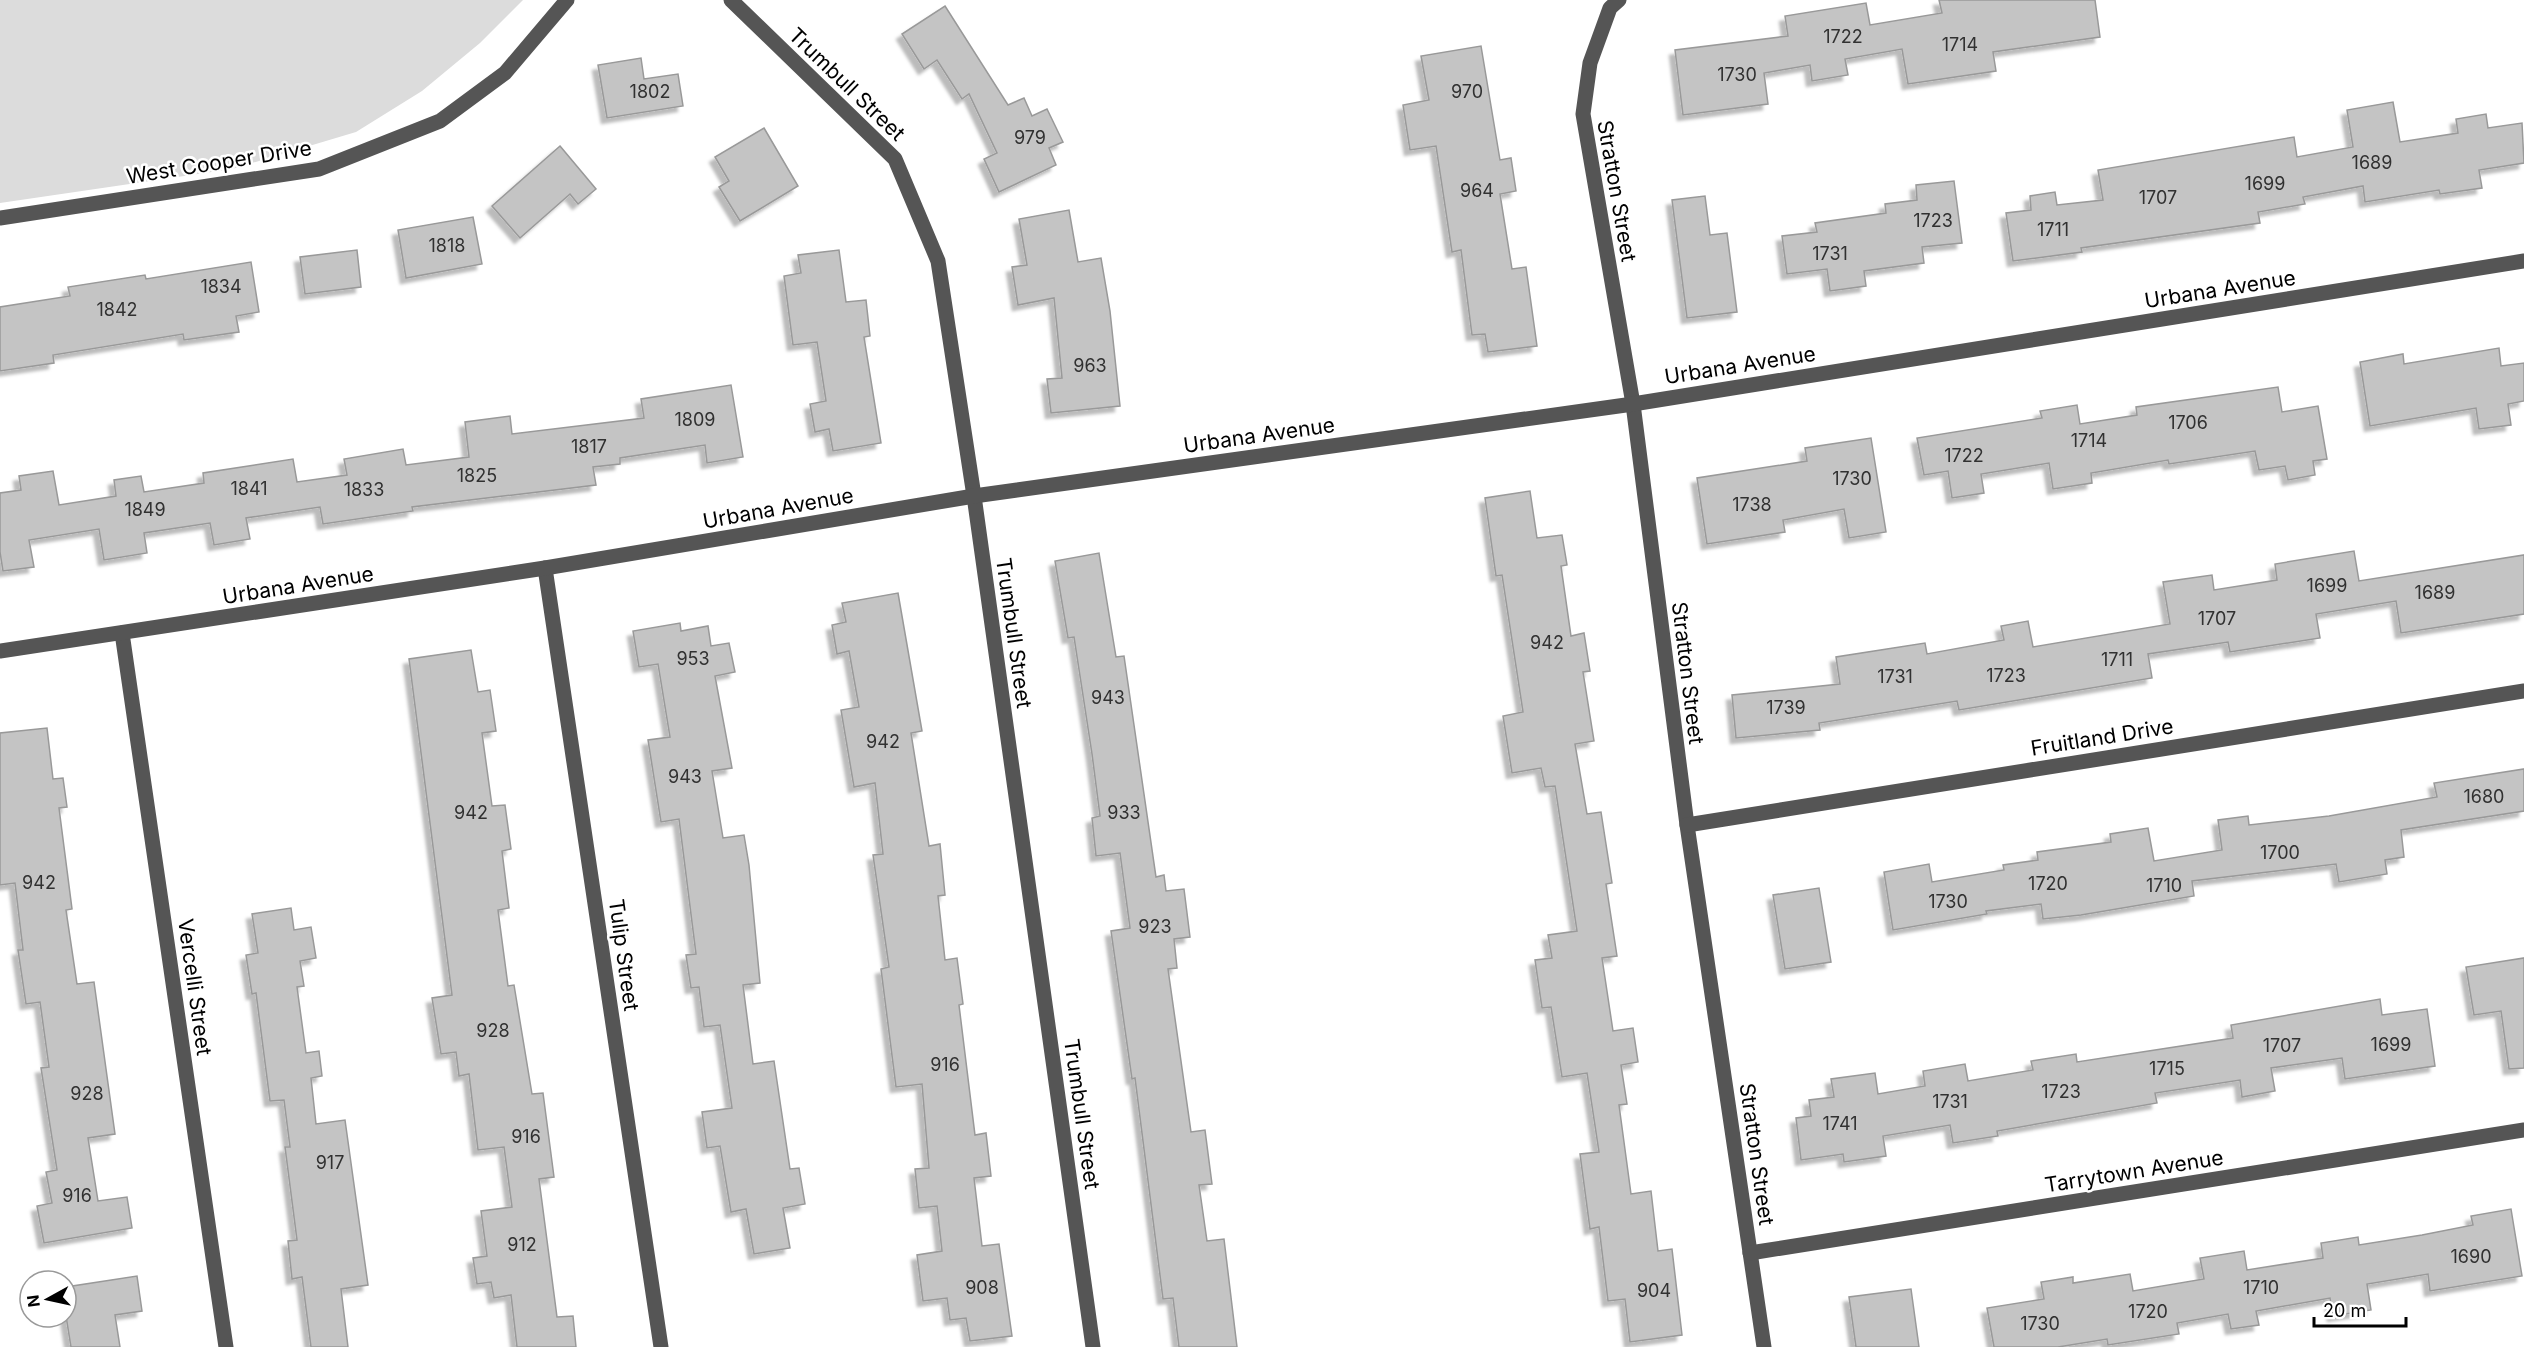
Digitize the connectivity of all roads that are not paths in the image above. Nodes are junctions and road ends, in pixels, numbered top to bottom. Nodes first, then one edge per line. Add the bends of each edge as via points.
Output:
1 (567, 0) edge
2 (731, 0) edge
3 (1615, 4) edge
4 (0, 218) edge
5 (2524, 261) edge
6 (1633, 404) junction
7 (974, 496) junction
8 (545, 568) junction
9 (122, 633) junction
10 (0, 651) edge
11 (2524, 691) edge
12 (1687, 825) junction
13 (2524, 1130) edge
14 (1750, 1253) junction
15 (226, 1347) edge
16 (661, 1347) edge
17 (1093, 1347) edge
18 (1764, 1347) edge

1 - 4 street, West Cooper Drive via 505,73 440,121 319,169
2 - 7 street, Trumbull Street via 895,159 938,261
3 - 6 street, Stratton Street via 1590,63 1583,114
5 - 6 street, Urbana Avenue
6 - 7 street, Urbana Avenue
6 - 12 street, Stratton Street
7 - 8 street, Urbana Avenue
7 - 17 street, Trumbull Street
8 - 9 street, Urbana Avenue
8 - 16 street, Tulip Street
9 - 10 street, Urbana Avenue
9 - 15 street, Vercelli Street
11 - 12 street, Fruitland Drive
12 - 14 street, Stratton Street
13 - 14 street, Tarrytown Avenue
14 - 18 street, Stratton Street

